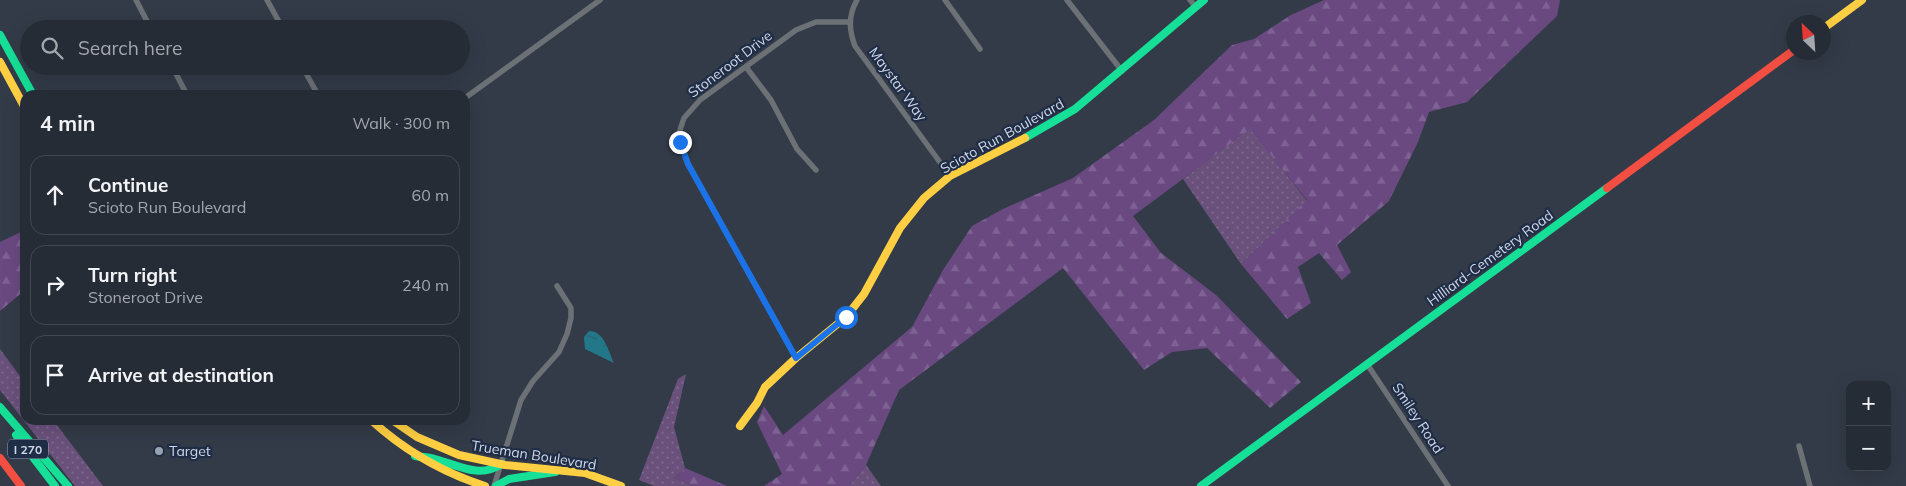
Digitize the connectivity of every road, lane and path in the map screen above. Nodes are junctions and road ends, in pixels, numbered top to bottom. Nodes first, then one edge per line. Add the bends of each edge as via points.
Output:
1 (136, 0) edge
2 (268, 0) edge
3 (600, 0) edge
4 (857, 0) edge
5 (945, 0) edge
6 (1067, 0) edge
7 (1190, 0) edge
8 (1204, 0) edge
9 (1862, 0) edge
10 (1196, 7) junction
11 (147, 20) edge
12 (278, 20) edge
13 (850, 22) junction
14 (1831, 23) edge
15 (0, 35) edge
16 (980, 49) dead end
17 (1786, 56) edge
18 (0, 62) edge
19 (746, 67) junction
20 (20, 71) edge
21 (1122, 71) junction
22 (22, 75) edge
23 (177, 75) edge
24 (307, 75) edge
25 (30, 90) edge
26 (184, 90) edge
27 (315, 90) edge
28 (470, 94) edge
29 (20, 99) edge
30 (816, 170) dead end
31 (950, 176) junction
32 (557, 286) dead end
33 (796, 358) junction
34 (1367, 364) junction
35 (0, 408) edge
36 (0, 413) edge
37 (377, 425) edge
38 (398, 425) edge
39 (740, 426) dead end
40 (1799, 446) dead end
41 (414, 455) junction
42 (0, 458) edge
43 (502, 464) junction
44 (564, 470) junction
45 (21, 486) edge
46 (55, 486) edge
47 (68, 486) edge
48 (485, 486) edge
49 (495, 486) edge
50 (618, 486) edge
51 (1201, 486) edge
52 (1448, 486) edge
53 (1810, 486) edge

1 - 11 street
2 - 12 street
3 - 28 street
4 - 13 street
5 - 16 street
6 - 21 street
7 - 10 street
8 - 10 main road, Scioto Run Boulevard
9 - 14 main road
10 - 21 main road, Scioto Run Boulevard
13 - 19 street, Stoneroot Drive via 805,25
13 - 31 street, Maystar Way via 851,35 862,56
15 - 20 main road
17 - 34 main road, Hilliard-Cemetery Road
18 - 29 main road
19 - 30 street via 771,100 798,149
19 - 33 street, Stoneroot Drive via 692,108 684,118 680,142 688,164
21 - 31 main road, Scioto Run Boulevard via 1075,109 1041,130
22 - 25 main road
23 - 26 street
24 - 27 street
31 - 33 main road, Scioto Run Boulevard via 924,198 900,228 864,294 846,317
32 - 43 street via 571,308 568,334 559,352 521,400
33 - 39 main road, Scioto Run Boulevard via 765,387
34 - 51 main road, Hilliard-Cemetery Road
34 - 52 street, Smiley Road
35 - 47 main road
36 - 46 main road, I 270
37 - 41 main road
38 - 43 main road, Trueman Boulevard via 430,444 476,460
40 - 53 street
41 - 43 main road via 473,471 493,470
41 - 48 main road via 438,470
42 - 45 main road, I 270
43 - 44 main road, Trueman Boulevard
43 - 49 street
44 - 49 main road via 504,479
44 - 50 main road, Trueman Boulevard via 587,474

